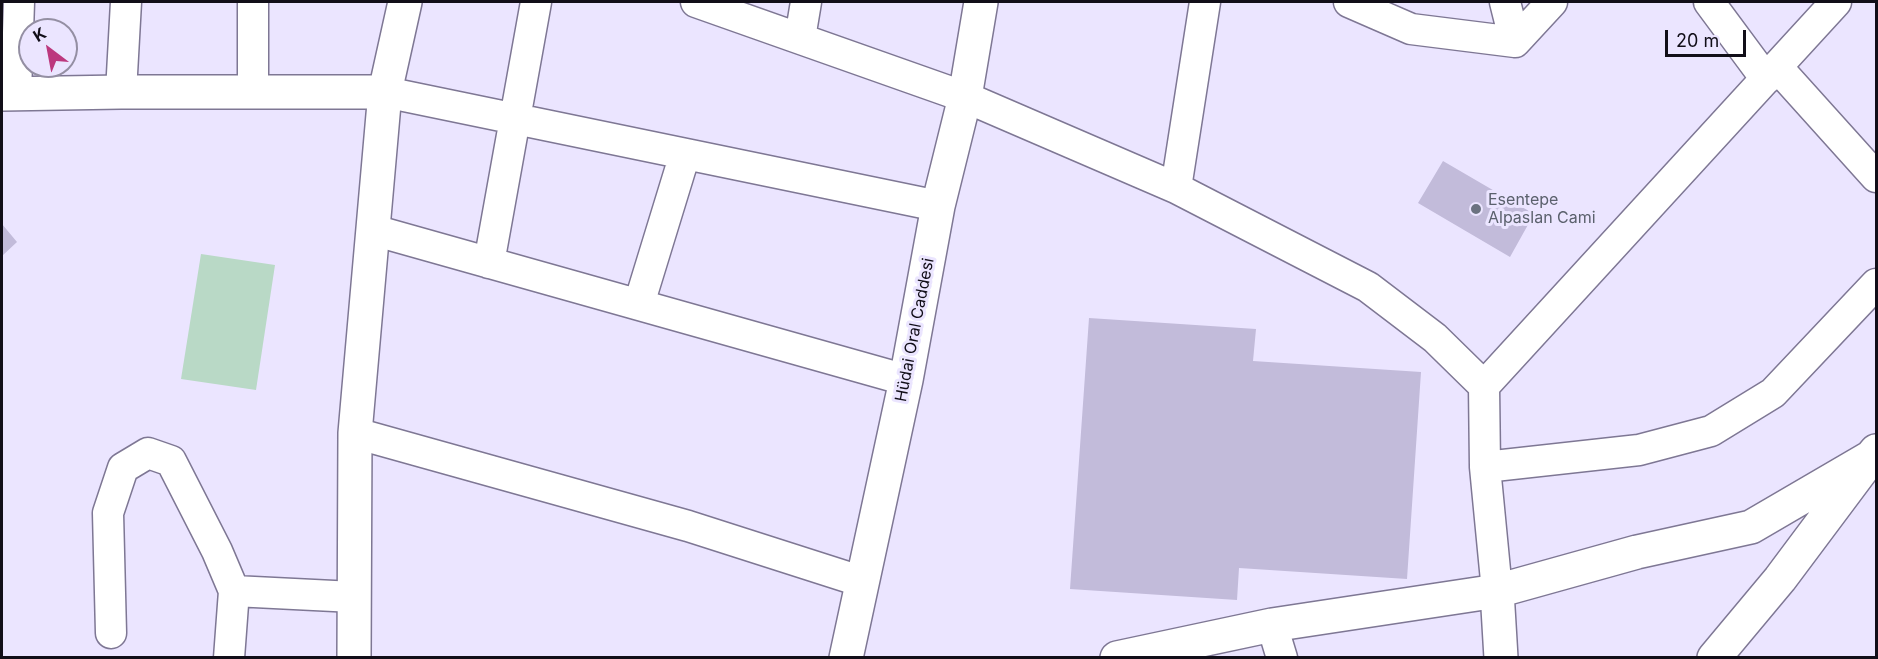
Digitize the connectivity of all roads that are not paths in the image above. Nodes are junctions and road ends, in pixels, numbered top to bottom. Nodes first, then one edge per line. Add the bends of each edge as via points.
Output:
1 (19, 2) edge
2 (126, 2) edge
3 (254, 2) edge
4 (405, 2) edge
5 (536, 2) edge
6 (700, 2) edge
7 (806, 2) edge
8 (981, 2) edge
9 (1205, 2) edge
10 (1349, 2) edge
11 (1506, 2) edge
12 (1552, 2) edge
13 (1709, 2) edge
14 (1836, 2) edge
15 (800, 38) junction
16 (1515, 42) junction
17 (1771, 73) junction
18 (122, 92) junction
19 (253, 92) junction
20 (385, 92) junction
21 (9, 94) edge
22 (965, 96) junction
23 (515, 119) junction
24 (685, 154) junction
25 (1876, 177) edge
26 (1176, 188) junction
27 (938, 206) junction
28 (373, 230) junction
29 (489, 262) junction
30 (1876, 284) edge
31 (639, 304) junction
32 (906, 380) junction
33 (1484, 386) junction
34 (355, 433) junction
35 (1874, 454) edge
36 (1485, 468) junction
37 (863, 582) junction
38 (234, 591) junction
39 (1497, 591) junction
40 (354, 597) junction
41 (1272, 625) junction
42 (111, 633) dead end
43 (230, 657) edge
44 (354, 657) edge
45 (846, 657) edge
46 (1117, 657) edge
47 (1282, 657) edge
48 (1501, 657) edge
49 (1714, 657) edge

1 - 21 street
2 - 18 street
3 - 19 street
4 - 20 street
5 - 23 street
6 - 15 street
7 - 15 street
8 - 22 street, Hüdai Oral Caddesi
9 - 26 street
10 - 16 street via 1412,29
11 - 16 street
12 - 16 street
13 - 17 street
14 - 17 street
15 - 22 street
17 - 25 street
17 - 33 street
18 - 19 street
18 - 21 street
19 - 20 street
20 - 23 street
20 - 28 street
22 - 26 street
22 - 27 street, Hüdai Oral Caddesi
23 - 24 street
23 - 29 street
24 - 27 street
24 - 31 street
26 - 33 street via 1368,287 1435,338
27 - 32 street, Hüdai Oral Caddesi
28 - 29 street
28 - 34 street
29 - 31 street
30 - 36 street via 1773,393 1711,431 1639,450
31 - 32 street
32 - 37 street, Hüdai Oral Caddesi
33 - 36 street
34 - 37 street via 688,526
34 - 40 street
35 - 39 street via 1751,527 1637,552
35 - 49 street via 1780,579
36 - 39 street
37 - 45 street, Hüdai Oral Caddesi
38 - 40 street
38 - 42 street via 171,461 148,453 123,468 108,513
38 - 43 street
39 - 41 street
39 - 48 street
40 - 44 street
41 - 46 street
41 - 47 street

